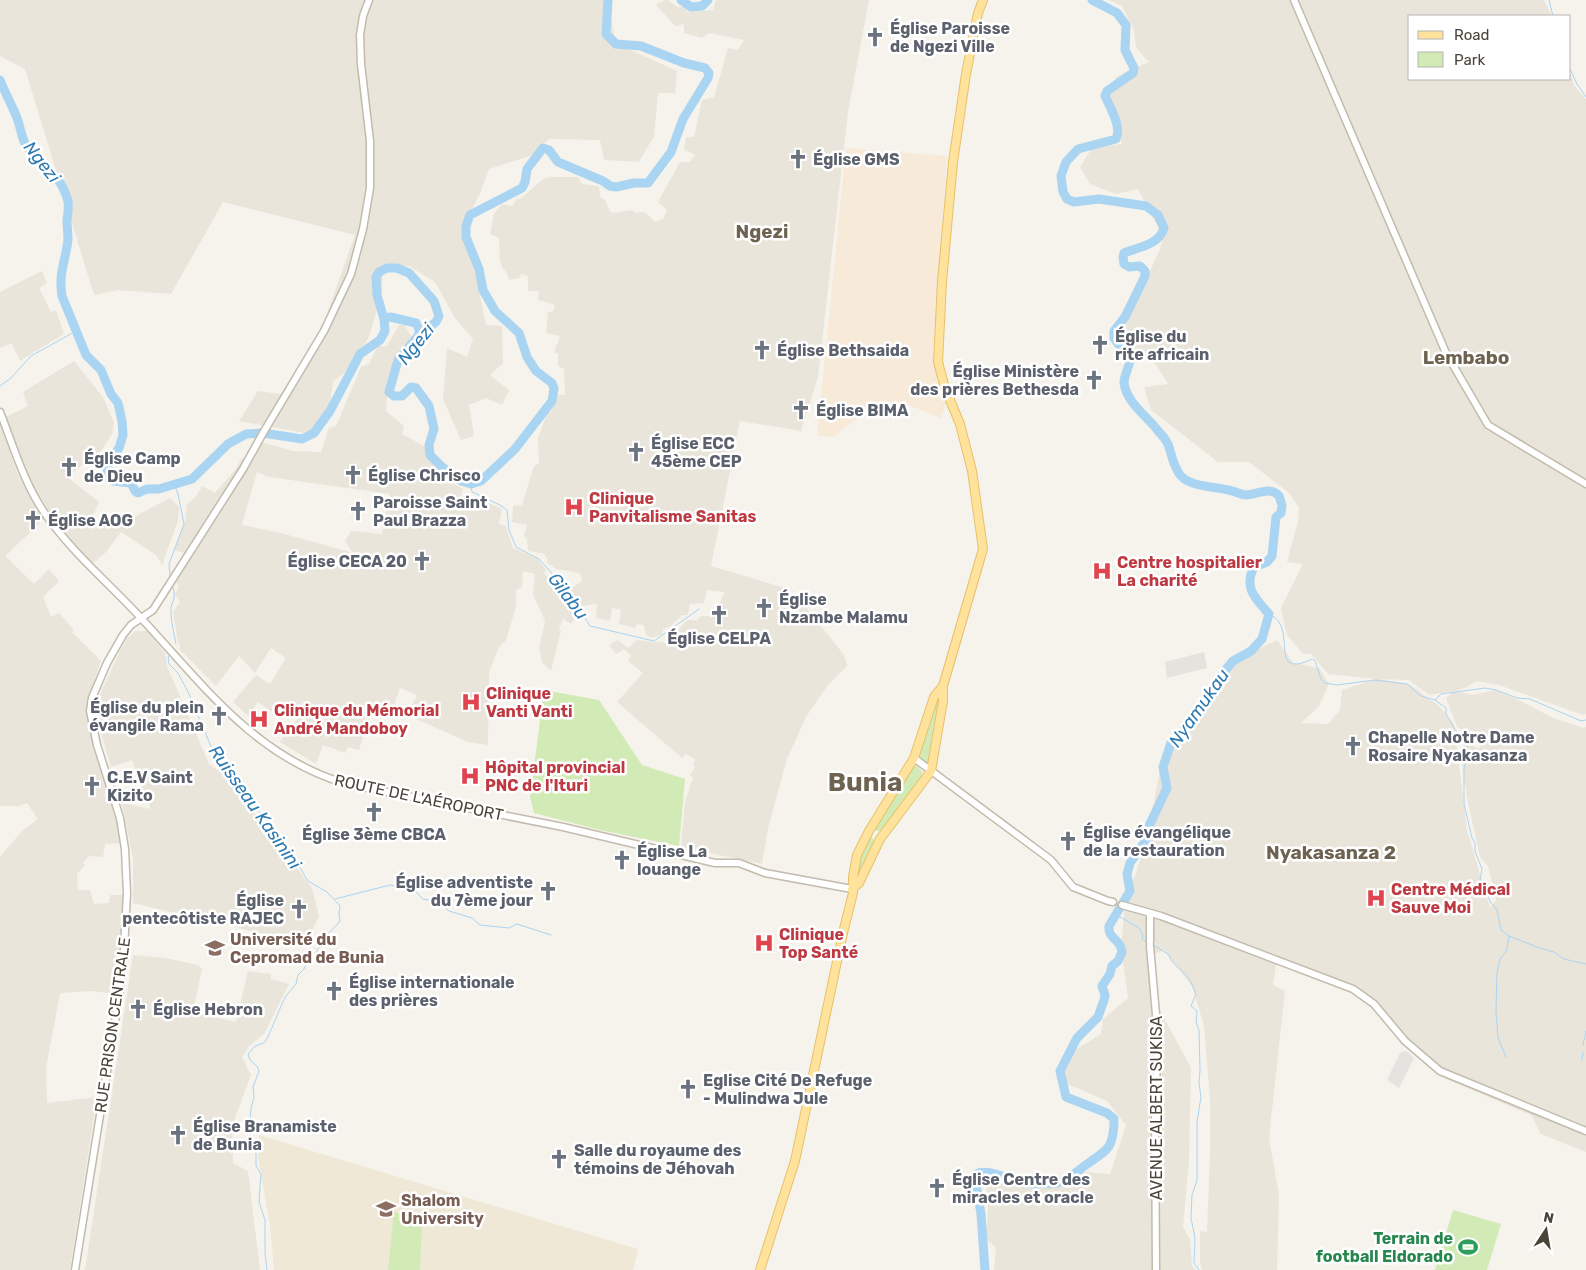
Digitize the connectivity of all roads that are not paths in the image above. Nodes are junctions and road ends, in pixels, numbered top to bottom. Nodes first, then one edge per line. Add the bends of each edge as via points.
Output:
1 (369, 0) edge
2 (983, 0) edge
3 (1294, 0) edge
4 (0, 412) edge
5 (1586, 484) edge
6 (141, 618) junction
7 (942, 686) junction
8 (914, 758) junction
9 (931, 771) junction
10 (869, 832) junction
11 (880, 839) junction
12 (852, 890) junction
13 (1113, 902) dead end
14 (1125, 906) dead end
15 (1150, 914) junction
16 (1586, 1131) edge
17 (75, 1270) edge
18 (758, 1270) edge
19 (1156, 1270) edge

1 - 6 street, RUE PRISON CENTRALE via 360,35 370,188 351,274 324,331 243,469 153,610
2 - 7 main road via 966,74 953,162 938,362 960,424 972,471 983,549
3 - 5 street via 1460,379 1488,424
4 - 6 street, ROUTE DE L'AÉROPORT via 44,511 69,544
6 - 12 street, ROUTE DE L'AÉROPORT via 192,676 246,729 314,773 347,784 564,827 715,863 739,862 765,872
6 - 17 street, RUE PRISON CENTRALE via 122,635 92,698 90,711 120,818 127,894 119,997
7 - 8 main road via 934,697
7 - 9 main road via 943,701
8 - 9 street
8 - 10 main road
9 - 11 main road
9 - 13 street via 1051,860 1073,887
10 - 11 main road
10 - 12 main road via 858,855
11 - 12 main road via 859,883
12 - 18 main road via 794,1161
14 - 15 street
15 - 16 street via 1353,989 1374,1004 1405,1041 1440,1071
15 - 19 street, AVENUE ALBERT SUKISA via 1158,1037 1154,1107

